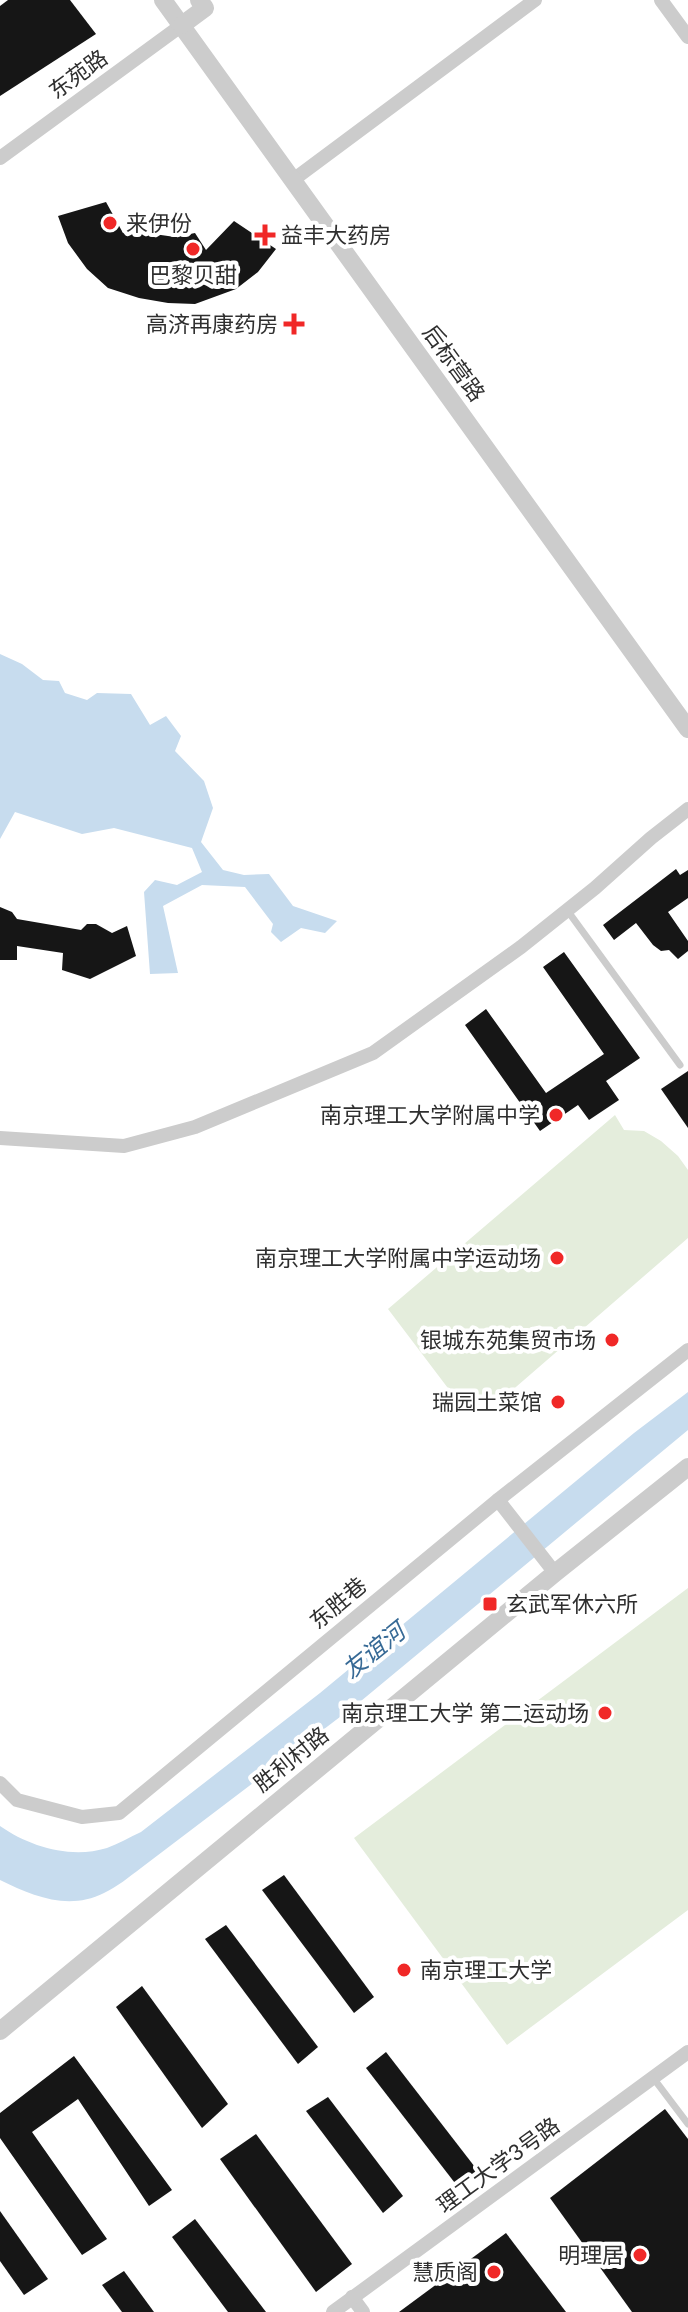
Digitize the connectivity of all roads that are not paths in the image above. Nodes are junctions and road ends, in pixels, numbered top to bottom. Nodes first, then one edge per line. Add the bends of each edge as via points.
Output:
1 (163, 0) edge
2 (199, 0) edge
3 (661, 0) edge
4 (525, 3) edge
5 (182, 25) junction
6 (688, 37) edge
7 (0, 158) edge
8 (293, 180) junction
9 (688, 729) edge
10 (688, 809) edge
11 (567, 910) junction
12 (680, 1065) dead end
13 (0, 1138) edge
14 (688, 1350) edge
15 (688, 1467) edge
16 (502, 1506) junction
17 (555, 1573) junction
18 (0, 1783) edge
19 (0, 2031) edge
20 (688, 2052) edge
21 (654, 2079) junction
22 (688, 2124) edge
23 (352, 2297) junction
24 (333, 2312) edge
25 (363, 2312) edge

1 - 5 street, 后标营路
2 - 5 street via 205,8
3 - 6 street
4 - 8 street
5 - 7 street, 东苑路
5 - 8 street, 后标营路
8 - 9 street, 后标营路
10 - 11 street
11 - 12 lane
11 - 13 street via 373,1053 195,1127 124,1146
14 - 16 street, 东胜巷
15 - 17 street, 胜利村路
16 - 17 street
16 - 18 street, 东胜巷 via 119,1813 82,1817 17,1800
17 - 19 street, 胜利村路
20 - 21 street, 理工大学3号路
21 - 22 lane
21 - 23 street, 理工大学3号路
23 - 24 street, 理工大学3号路
23 - 25 street

